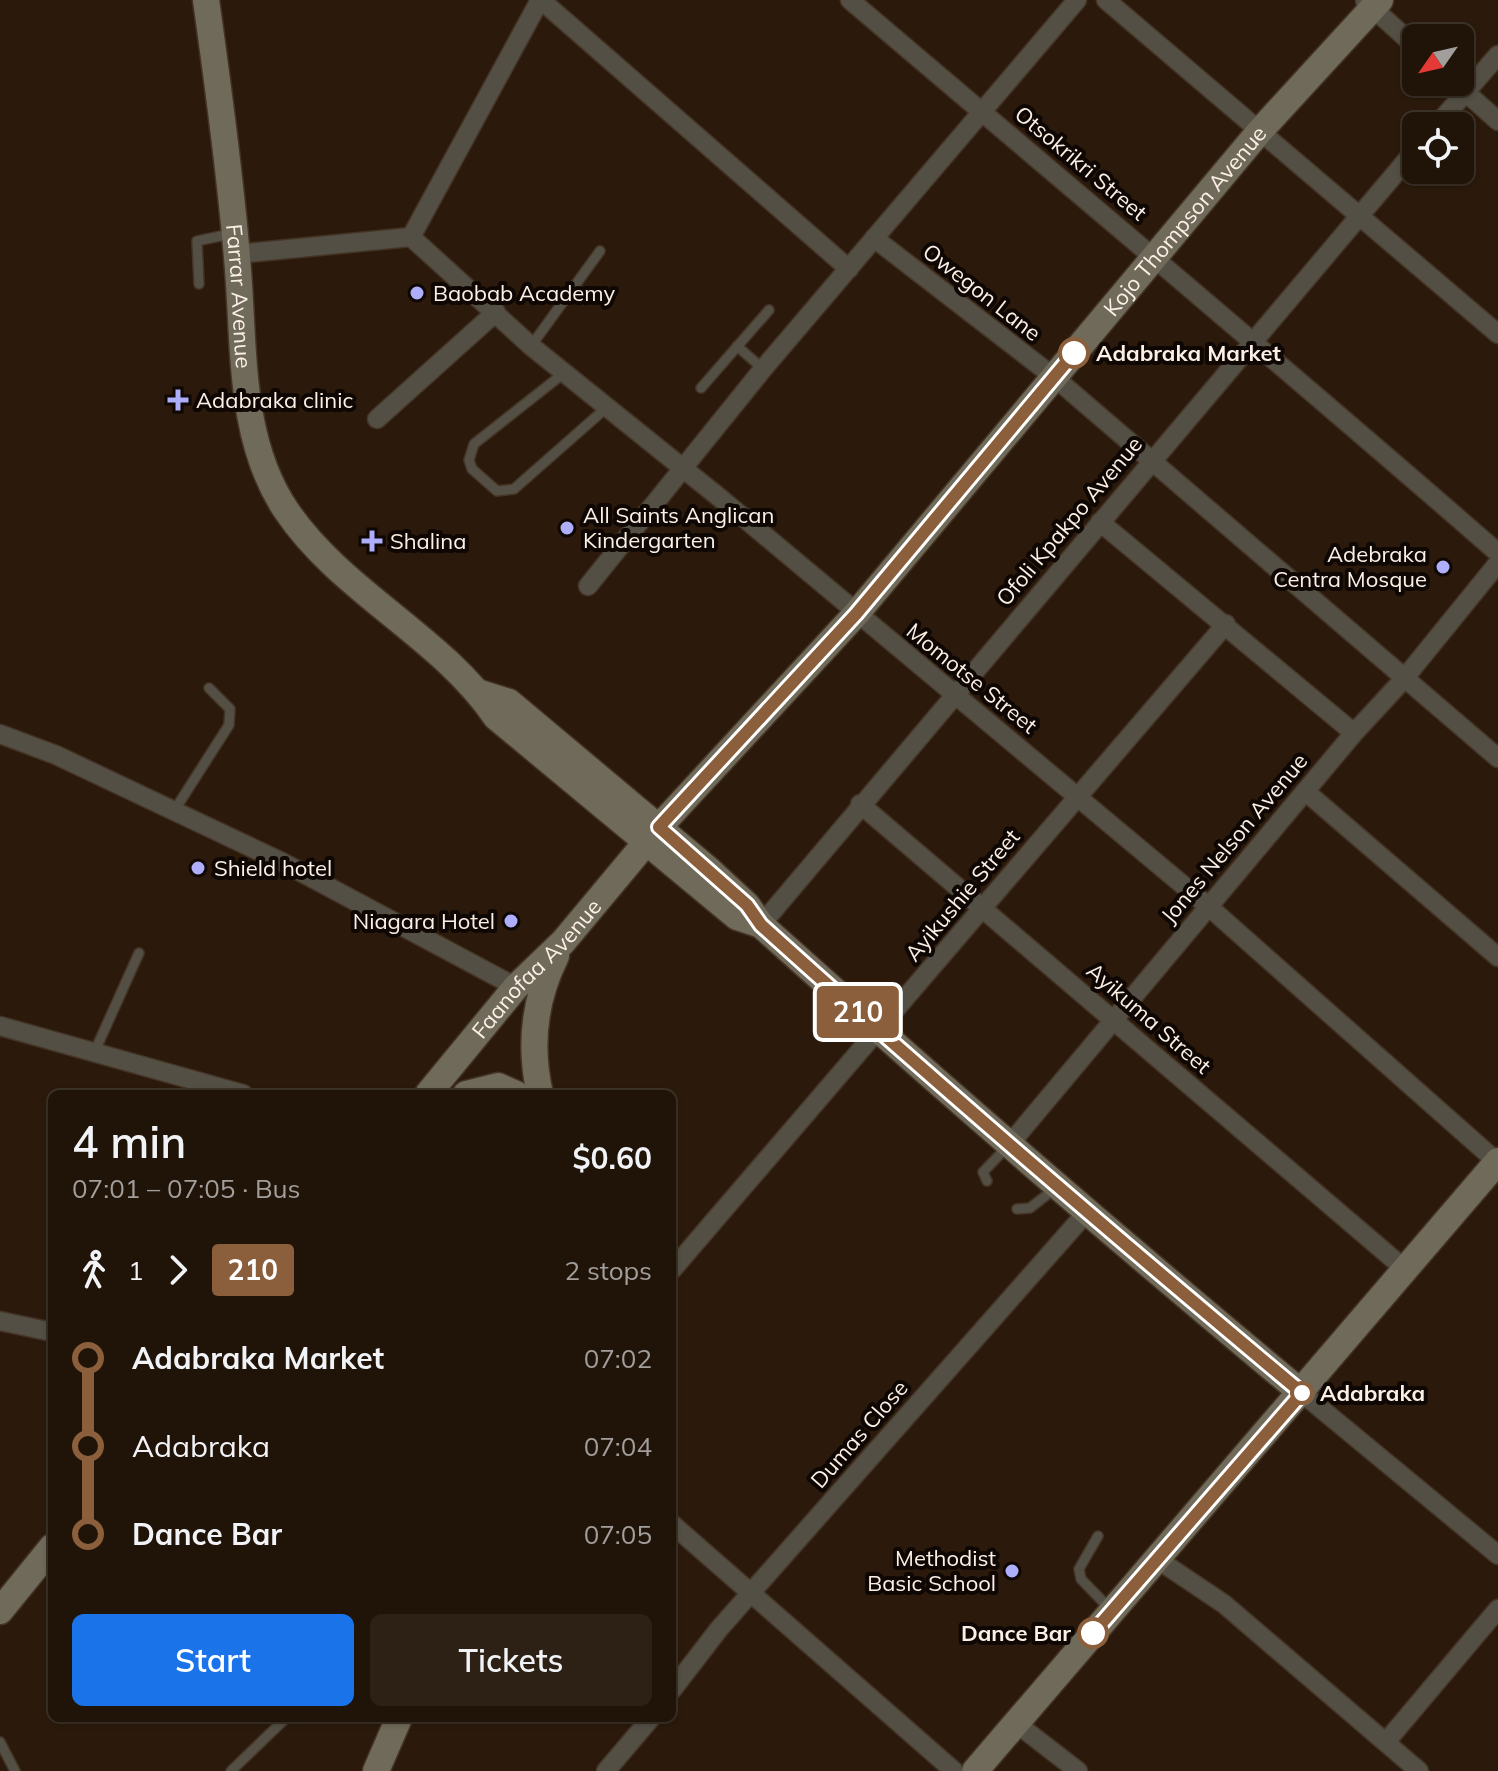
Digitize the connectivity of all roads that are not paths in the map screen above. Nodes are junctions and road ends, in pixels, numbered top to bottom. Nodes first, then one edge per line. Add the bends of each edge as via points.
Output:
1 (206, 0) edge
2 (541, 0) edge
3 (850, 0) edge
4 (1077, 0) edge
5 (1106, 0) edge
6 (1372, 3) edge
7 (1402, 33) edge
8 (1498, 55) edge
9 (1474, 75) edge
10 (1470, 96) edge
11 (981, 112) junction
12 (1498, 121) edge
13 (1259, 132) junction
14 (1402, 165) edge
15 (1359, 215) junction
16 (411, 237) junction
17 (874, 238) junction
18 (236, 244) junction
19 (600, 251) dead end
20 (1157, 256) junction
21 (849, 269) junction
22 (199, 284) dead end
23 (769, 310) dead end
24 (496, 312) junction
25 (1498, 334) edge
26 (1253, 341) junction
27 (531, 346) junction
28 (737, 346) junction
29 (763, 369) junction
30 (564, 373) junction
31 (1054, 377) junction
32 (701, 388) dead end
33 (606, 408) junction
34 (377, 419) dead end
35 (1151, 460) junction
36 (683, 470) junction
37 (1100, 522) junction
38 (1498, 553) edge
39 (1498, 563) edge
40 (588, 586) dead end
41 (856, 614) junction
42 (1226, 624) junction
43 (1403, 680) junction
44 (209, 688) dead end
45 (957, 695) junction
46 (1354, 733) junction
47 (0, 734) edge
48 (1498, 758) edge
49 (1305, 791) junction
50 (1077, 798) junction
51 (860, 804) junction
52 (174, 811) junction
53 (652, 836) junction
54 (1208, 906) junction
55 (981, 909) junction
56 (761, 925) junction
57 (563, 942) junction
58 (139, 953) dead end
59 (1498, 957) edge
60 (516, 987) junction
61 (1114, 1019) junction
62 (0, 1026) edge
63 (879, 1031) junction
64 (94, 1053) junction
65 (228, 1090) edge
66 (431, 1090) edge
67 (482, 1090) edge
68 (507, 1090) edge
69 (539, 1090) edge
70 (1009, 1145) junction
71 (1498, 1161) edge
72 (987, 1181) dead end
73 (1057, 1187) junction
74 (1017, 1209) dead end
75 (1086, 1213) junction
76 (676, 1265) edge
77 (1406, 1270) junction
78 (0, 1321) edge
79 (48, 1331) edge
80 (1302, 1393) junction
81 (676, 1528) edge
82 (1098, 1536) dead end
83 (48, 1551) edge
84 (1498, 1555) edge
85 (1157, 1559) junction
86 (750, 1595) junction
87 (3, 1601) edge
88 (1498, 1609) edge
89 (1112, 1611) junction
90 (676, 1685) edge
91 (282, 1722) edge
92 (397, 1722) edge
93 (648, 1722) edge
94 (1016, 1723) junction
95 (0, 1742) edge
96 (1386, 1742) junction
97 (15, 1771) edge
98 (231, 1771) edge
99 (376, 1771) edge
100 (606, 1771) edge
101 (954, 1771) edge
102 (975, 1771) edge
103 (1078, 1771) edge
104 (1419, 1771) edge

1 - 18 main road, Farrar Avenue
2 - 16 street
2 - 21 street
3 - 11 street, Otsokrikri Street
4 - 11 street
5 - 13 street
6 - 7 street
6 - 13 main road, Kojo Thompson Avenue
8 - 9 street
10 - 12 street
11 - 17 street
11 - 20 street, Otsokrikri Street
13 - 15 street
13 - 20 main road, Kojo Thompson Avenue
14 - 15 street, Ofoli Kpakpo Avenue
15 - 25 street
15 - 26 street, Ofoli Kpakpo Avenue
16 - 18 street
16 - 24 street, Momotse Street
17 - 21 street
17 - 31 street, Owegon Lane
18 - 22 lane via 197,241
18 - 53 main road, Farrar Avenue via 252,425 263,466 286,510 366,593 480,693 509,702
19 - 27 lane
20 - 26 street, Otsokrikri Street
20 - 31 main road, Kojo Thompson Avenue
21 - 29 street
23 - 28 lane
24 - 27 street, Momotse Street
24 - 34 street
26 - 35 street, Ofoli Kpakpo Avenue
26 - 38 street, Otsokrikri Street
27 - 30 street, Momotse Street
28 - 29 lane
28 - 32 lane
29 - 36 street
30 - 33 street, Momotse Street
30 - 33 lane via 474,444 472,469 497,491 514,489
31 - 35 street, Owegon Lane
31 - 41 main road, Kojo Thompson Avenue
33 - 36 street, Momotse Street
35 - 37 street, Ofoli Kpakpo Avenue
35 - 43 street, Owegon Lane
36 - 40 street
36 - 41 street, Momotse Street
37 - 42 street
37 - 45 street, Ofoli Kpakpo Avenue
39 - 43 street, Jones Nelson Avenue
41 - 45 street, Momotse Street
41 - 53 main road, Kojo Thompson Avenue
42 - 46 street
42 - 50 street, Ayikushie Street
43 - 46 street, Jones Nelson Avenue
43 - 48 street, Owegon Lane
44 - 52 lane via 230,709 229,725
45 - 50 street, Momotse Street
45 - 51 street, Ofoli Kpakpo Avenue
46 - 49 street, Jones Nelson Avenue
47 - 52 street
49 - 54 street, Jones Nelson Avenue
49 - 59 street
50 - 54 street, Momotse Street
50 - 55 street, Ayikushie Street
51 - 55 street, Ayikuma Street
51 - 56 street, Ofoli Kpakpo Avenue
52 - 60 street via 282,862
53 - 56 main road, Farrar Avenue via 737,917
53 - 57 main road, Faanofaa Avenue
54 - 61 street, Jones Nelson Avenue
54 - 71 street, Momotse Street
55 - 61 street, Ayikuma Street
55 - 63 street, Ayikushie Street
56 - 63 main road, Farrar Avenue
57 - 60 main road, Faanofaa Avenue
57 - 69 main road via 542,985 534,1026
58 - 64 lane
60 - 66 main road, Faanofaa Avenue
61 - 70 street, Jones Nelson Avenue
61 - 77 street, Ayikuma Street
62 - 64 street
63 - 70 main road, Farrar Avenue
63 - 76 street, Ayikushie Street
64 - 65 street
67 - 68 main road
70 - 72 lane via 983,1172
70 - 73 main road, Farrar Avenue
71 - 77 main road
73 - 74 lane via 1030,1208
73 - 75 main road, Farrar Avenue
75 - 80 main road, Farrar Avenue
75 - 86 street, Dumas Close
77 - 80 main road
78 - 79 street
80 - 84 street
80 - 85 main road
81 - 86 street
82 - 89 lane via 1079,1569 1081,1579
83 - 87 main road
85 - 89 main road
85 - 96 street via 1224,1604
86 - 90 street, Dumas Close
86 - 101 street
88 - 96 street
89 - 94 main road
91 - 98 lane
92 - 99 main road
93 - 100 street
94 - 102 main road
94 - 103 street
95 - 97 lane
96 - 104 street

